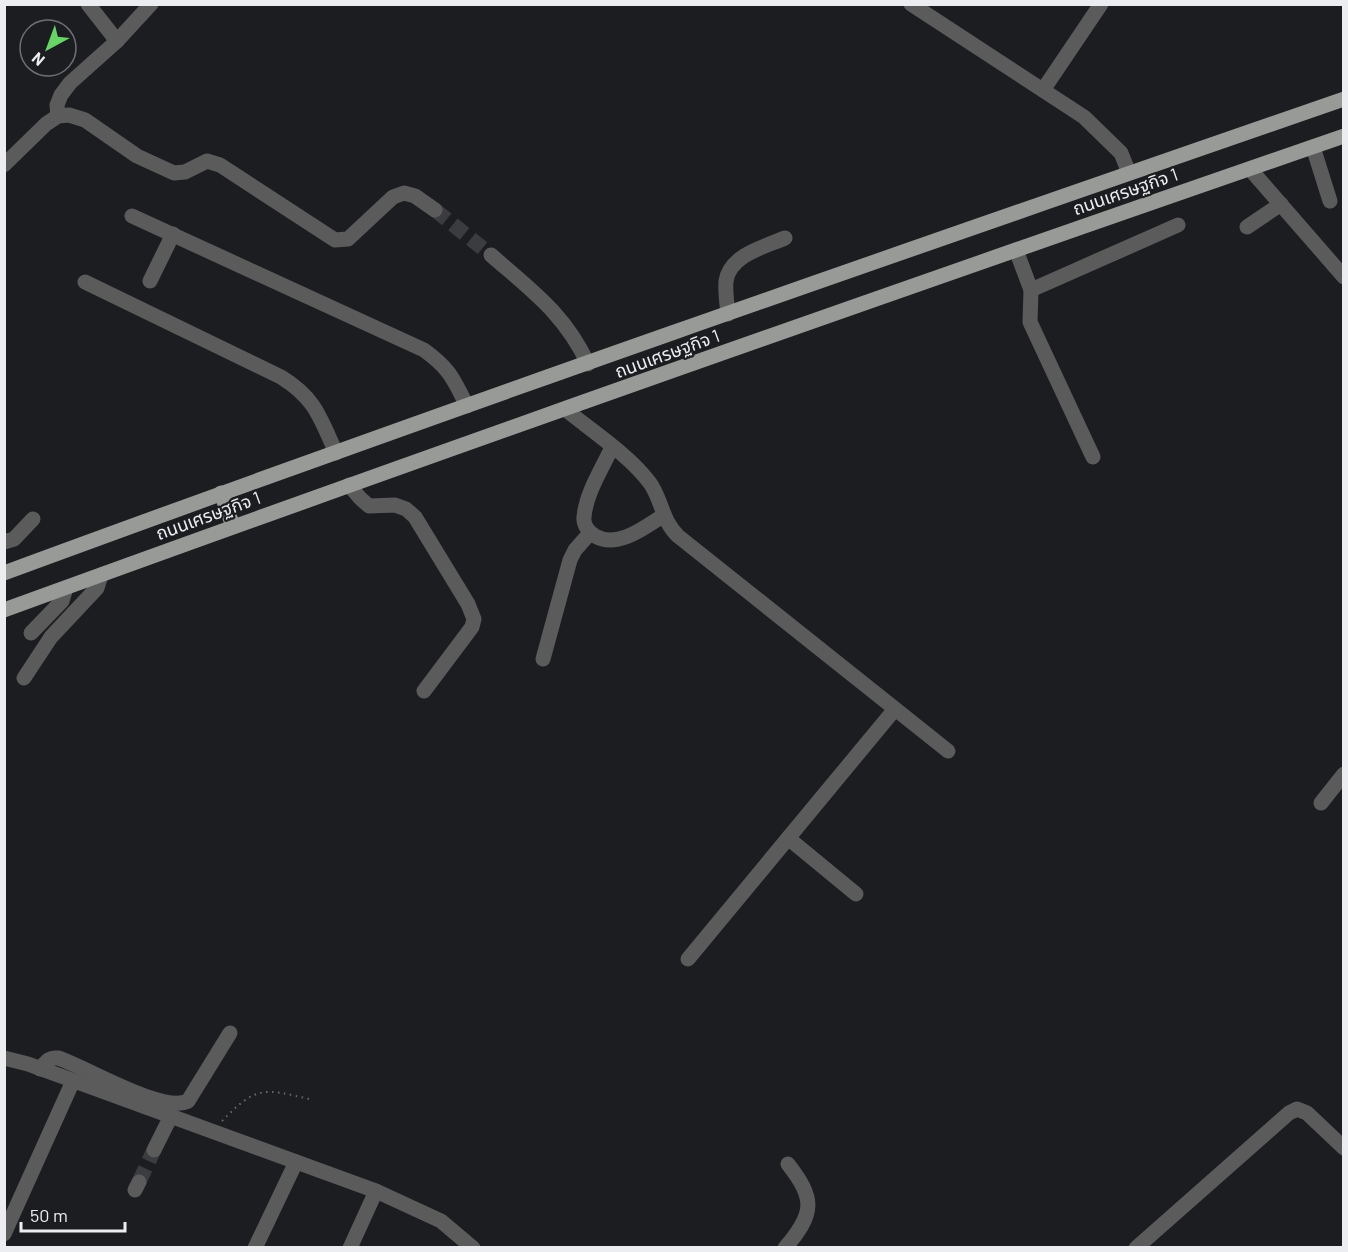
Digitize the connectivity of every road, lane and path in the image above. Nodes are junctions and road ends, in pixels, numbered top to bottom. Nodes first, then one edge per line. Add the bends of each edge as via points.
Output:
1 (88, 4) edge
2 (151, 4) edge
3 (911, 4) edge
4 (1082, 4) edge
5 (1097, 10) edge
6 (117, 41) junction
7 (1042, 90) junction
8 (1344, 99) edge
9 (58, 116) junction
10 (1344, 136) edge
11 (1313, 147) junction
12 (4, 165) edge
13 (1250, 169) junction
14 (1129, 173) junction
15 (1330, 201) dead end
16 (1281, 204) junction
17 (435, 210) tunnel mouth
18 (132, 216) dead end
19 (1178, 225) dead end
20 (1247, 227) dead end
21 (173, 234) junction
22 (785, 238) dead end
23 (1016, 249) junction
24 (491, 255) tunnel mouth
25 (1344, 277) edge
26 (150, 281) dead end
27 (85, 282) dead end
28 (1031, 290) junction
29 (728, 314) junction
30 (588, 364) junction
31 (467, 406) junction
32 (565, 409) junction
33 (612, 447) junction
34 (336, 453) junction
35 (1093, 457) dead end
36 (349, 485) junction
37 (221, 493) junction
38 (664, 515) junction
39 (33, 519) dead end
40 (233, 526) junction
41 (590, 533) junction
42 (4, 542) edge
43 (4, 573) edge
44 (101, 575) junction
45 (66, 588) junction
46 (4, 610) edge
47 (30, 633) dead end
48 (543, 659) dead end
49 (24, 678) dead end
50 (423, 690) dead end
51 (895, 709) junction
52 (948, 751) dead end
53 (1344, 774) edge
54 (1321, 803) dead end
55 (788, 838) junction
56 (856, 894) dead end
57 (688, 959) dead end
58 (230, 1033) dead end
59 (4, 1058) edge
60 (40, 1069) junction
61 (73, 1081) junction
62 (309, 1099) dead end
63 (171, 1116) junction
64 (211, 1131) junction
65 (1344, 1148) edge
66 (154, 1150) tunnel mouth
67 (296, 1162) junction
68 (788, 1164) dead end
69 (376, 1191) junction
70 (4, 1234) edge
71 (255, 1248) edge
72 (350, 1248) edge
73 (473, 1248) edge
74 (785, 1248) edge
75 (1136, 1248) edge

1 - 6 street
2 - 6 street
3 - 7 street
4 - 5 street
5 - 7 street
6 - 9 street via 70,82 57,105
7 - 14 street via 1084,117 1113,142
8 - 14 main road, ถนนเศรษฐกิจ 1
9 - 12 street
9 - 17 street via 85,120 136,156 174,173 207,161 220,165 335,240 348,239 393,197 404,193
10 - 11 main road, ถนนเศรษฐกิจ 1
11 - 13 main road, ถนนเศรษฐกิจ 1
11 - 15 street
13 - 16 street
13 - 23 main road, ถนนเศรษฐกิจ 1
14 - 29 main road, ถนนเศรษฐกิจ 1
16 - 20 street
16 - 25 street
18 - 21 street
19 - 28 street
21 - 26 street
21 - 31 street via 424,350 450,372
22 - 29 street via 742,256 732,267 726,280
23 - 28 street
23 - 32 main road, ถนนเศรษฐกิจ 1
24 - 30 street via 555,312 576,339
27 - 34 street via 299,389 320,417
28 - 35 street via 1030,322
29 - 30 main road, ถนนเศรษฐกิจ 1
30 - 31 main road, ถนนเศรษฐกิจ 1
31 - 34 main road, ถนนเศรษฐกิจ 1
32 - 33 street
32 - 36 main road, ถนนเศรษฐกิจ 1
33 - 38 street via 651,484
33 - 41 street via 585,509 584,521
34 - 37 main road, ถนนเศรษฐกิจ 1
36 - 40 main road, ถนนเศรษฐกิจ 1
36 - 50 street via 369,506 395,505 415,518 474,619 472,627
37 - 40 main road
37 - 43 main road, ถนนเศรษฐกิจ 1
38 - 41 street via 633,534 613,540
38 - 51 street via 669,528 678,536
39 - 42 street via 14,539
40 - 44 main road, ถนนเศรษฐกิจ 1
41 - 48 street via 570,560
44 - 45 main road, ถนนเศรษฐกิจ 1
44 - 49 street via 97,588 51,637
45 - 46 main road, ถนนเศรษฐกิจ 1
45 - 47 street via 62,601
51 - 52 street
51 - 55 street
53 - 54 street
55 - 56 street
55 - 57 street
58 - 60 street via 188,1101 181,1104 139,1094 58,1058 47,1060
59 - 60 street
60 - 61 street
61 - 63 street
61 - 70 street
62 - 64 path via 274,1091 258,1092 240,1103
63 - 64 street
63 - 66 street
64 - 67 street
65 - 75 street via 1307,1113 1298,1109 1288,1113
67 - 69 street
67 - 71 street
68 - 74 street via 808,1196 803,1222
69 - 72 street
69 - 73 street via 441,1221

